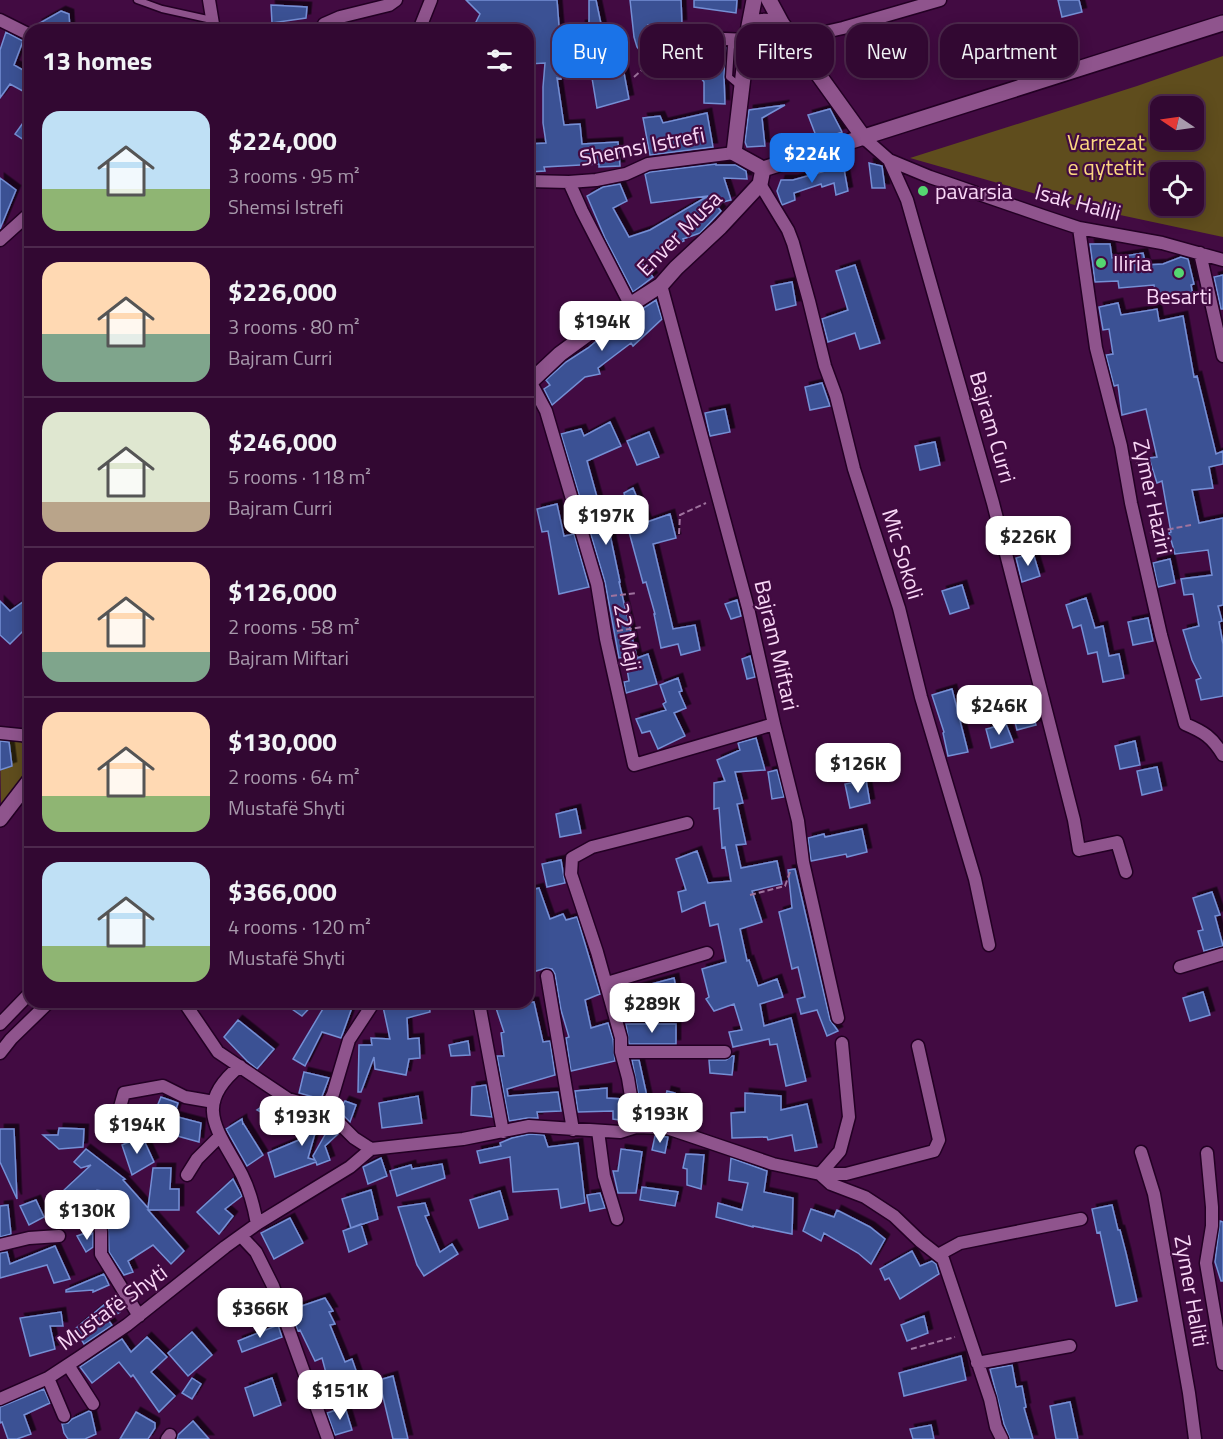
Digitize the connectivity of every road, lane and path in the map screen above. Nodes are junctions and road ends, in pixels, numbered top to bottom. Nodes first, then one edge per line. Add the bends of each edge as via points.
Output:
1 (137, 0) edge
2 (209, 0) edge
3 (396, 0) edge
4 (431, 0) edge
5 (754, 0) edge
6 (769, 0) edge
7 (940, 0) edge
8 (0, 20) edge
9 (1223, 23) edge
10 (210, 24) edge
11 (213, 24) edge
12 (324, 24) edge
13 (421, 24) edge
14 (750, 24) edge
15 (755, 24) edge
16 (782, 24) joint
17 (834, 30) edge
18 (24, 32) edge
19 (640, 71) edge
20 (634, 76) dead end
21 (743, 78) edge
22 (822, 78) edge
23 (864, 138) junction
24 (734, 153) junction
25 (889, 160) junction
26 (761, 176) junction
27 (534, 181) edge
28 (569, 182) junction
29 (24, 218) edge
30 (1079, 228) junction
31 (0, 240) edge
32 (1200, 253) junction
33 (1223, 260) edge
34 (661, 285) junction
35 (630, 306) junction
36 (1223, 356) edge
37 (534, 377) edge
38 (534, 391) edge
39 (718, 497) junction
40 (1191, 525) dead end
41 (679, 534) dead end
42 (1139, 536) junction
43 (637, 592) dead end
44 (599, 598) junction
45 (642, 627) dead end
46 (605, 633) junction
47 (774, 724) junction
48 (0, 733) edge
49 (24, 735) edge
50 (1223, 755) edge
51 (24, 788) edge
52 (0, 819) edge
53 (687, 823) dead end
54 (802, 851) junction
55 (1126, 872) dead end
56 (750, 895) dead end
57 (989, 945) dead end
58 (707, 953) dead end
59 (1223, 954) edge
60 (1180, 967) dead end
61 (547, 976) dead end
62 (606, 984) junction
63 (24, 999) edge
64 (43, 1008) edge
65 (188, 1008) edge
66 (370, 1008) edge
67 (480, 1008) edge
68 (838, 1018) dead end
69 (0, 1024) edge
70 (842, 1043) dead end
71 (918, 1046) dead end
72 (621, 1052) junction
73 (726, 1052) dead end
74 (0, 1053) edge
75 (240, 1066) junction
76 (214, 1102) junction
77 (325, 1109) junction
78 (118, 1114) dead end
79 (636, 1127) junction
80 (573, 1131) junction
81 (598, 1131) junction
82 (503, 1132) junction
83 (220, 1136) junction
84 (371, 1149) junction
85 (1142, 1152) dead end
86 (1207, 1153) dead end
87 (819, 1174) junction
88 (187, 1175) dead end
89 (98, 1198) dead end
90 (1081, 1219) dead end
91 (617, 1220) dead end
92 (257, 1224) junction
93 (59, 1236) dead end
94 (241, 1236) junction
95 (0, 1245) edge
96 (938, 1255) junction
97 (139, 1316) junction
98 (968, 1333) junction
99 (1070, 1346) dead end
100 (911, 1349) dead end
101 (977, 1363) junction
102 (1223, 1364) edge
103 (68, 1365) junction
104 (48, 1378) junction
105 (0, 1400) edge
106 (93, 1404) dead end
107 (64, 1416) dead end
108 (328, 1438) edge
109 (1002, 1439) edge
110 (1195, 1439) edge

1 - 10 lane
2 - 11 street
3 - 12 street
4 - 13 street
5 - 14 street
6 - 16 street
7 - 17 street
8 - 18 street
9 - 23 street
15 - 16 street via 769,20
19 - 20 path
21 - 24 street
22 - 23 street
23 - 25 street, Isak Halili
23 - 26 street
24 - 26 street, Shemsi Istrefi
24 - 28 street, Shemsi Istrefi via 648,164 626,174
25 - 30 street, Isak Halili
25 - 55 street, Bajram Curri via 907,200 984,469 1079,850 1117,842
26 - 34 street, Enver Musa via 720,227
26 - 57 street, Mic Sokoli via 793,243 854,469 975,879
27 - 28 street, Shemsi Istrefi
28 - 35 street
29 - 31 street
30 - 32 street, Isak Halili
30 - 42 street, Zymer Haziri via 1096,348
32 - 33 street, Isak Halili
32 - 36 street
34 - 35 street, Enver Musa
34 - 39 street, Bajram Miftari
35 - 37 street, Enver Musa via 560,354
38 - 44 street, 22 Maji via 556,442
39 - 41 path via 680,515
39 - 47 street, Bajram Miftari
40 - 42 path
42 - 50 street, Zymer Haziri via 1185,724 1215,741
43 - 44 path
44 - 46 street, 22 Maji
45 - 46 path
46 - 47 street, 22 Maji via 634,765
47 - 54 street, Bajram Miftari
48 - 49 street
51 - 52 street
53 - 62 street via 592,847 573,858 571,874
54 - 56 path via 785,886
54 - 68 street, Bajram Miftari
58 - 62 street
59 - 60 street
61 - 80 street
62 - 72 street via 621,1038
63 - 69 street
64 - 74 street
65 - 75 street via 218,1052
66 - 77 street via 349,1040
67 - 82 street
70 - 87 street via 849,1117 840,1151
71 - 87 street via 939,1140 934,1151 846,1174
72 - 73 street
72 - 79 street
75 - 76 street via 226,1078
75 - 77 street via 288,1099
76 - 78 street via 185,1097 163,1086 124,1093
76 - 83 street via 212,1113
77 - 84 street
79 - 81 street via 620,1132
79 - 87 street via 667,1128 773,1164
80 - 81 street
80 - 82 street via 529,1126
81 - 91 street via 604,1176
82 - 84 street
83 - 88 street
83 - 92 street via 243,1177
84 - 92 street, Mustafë Shyti via 350,1167
85 - 110 street, Zymer Haliti via 1154,1194
86 - 102 street via 1212,1226 1206,1263
87 - 96 street via 894,1216
89 - 97 street via 100,1254
90 - 96 street via 960,1243
92 - 94 street, Mustafë Shyti
93 - 95 street
94 - 97 street, Mustafë Shyti
94 - 108 street via 256,1252 273,1286
96 - 98 street
97 - 103 street, Mustafë Shyti
98 - 100 path
98 - 101 street
99 - 101 street
101 - 109 street
103 - 104 street, Mustafë Shyti
103 - 106 street
104 - 105 street, Mustafë Shyti
104 - 107 street

